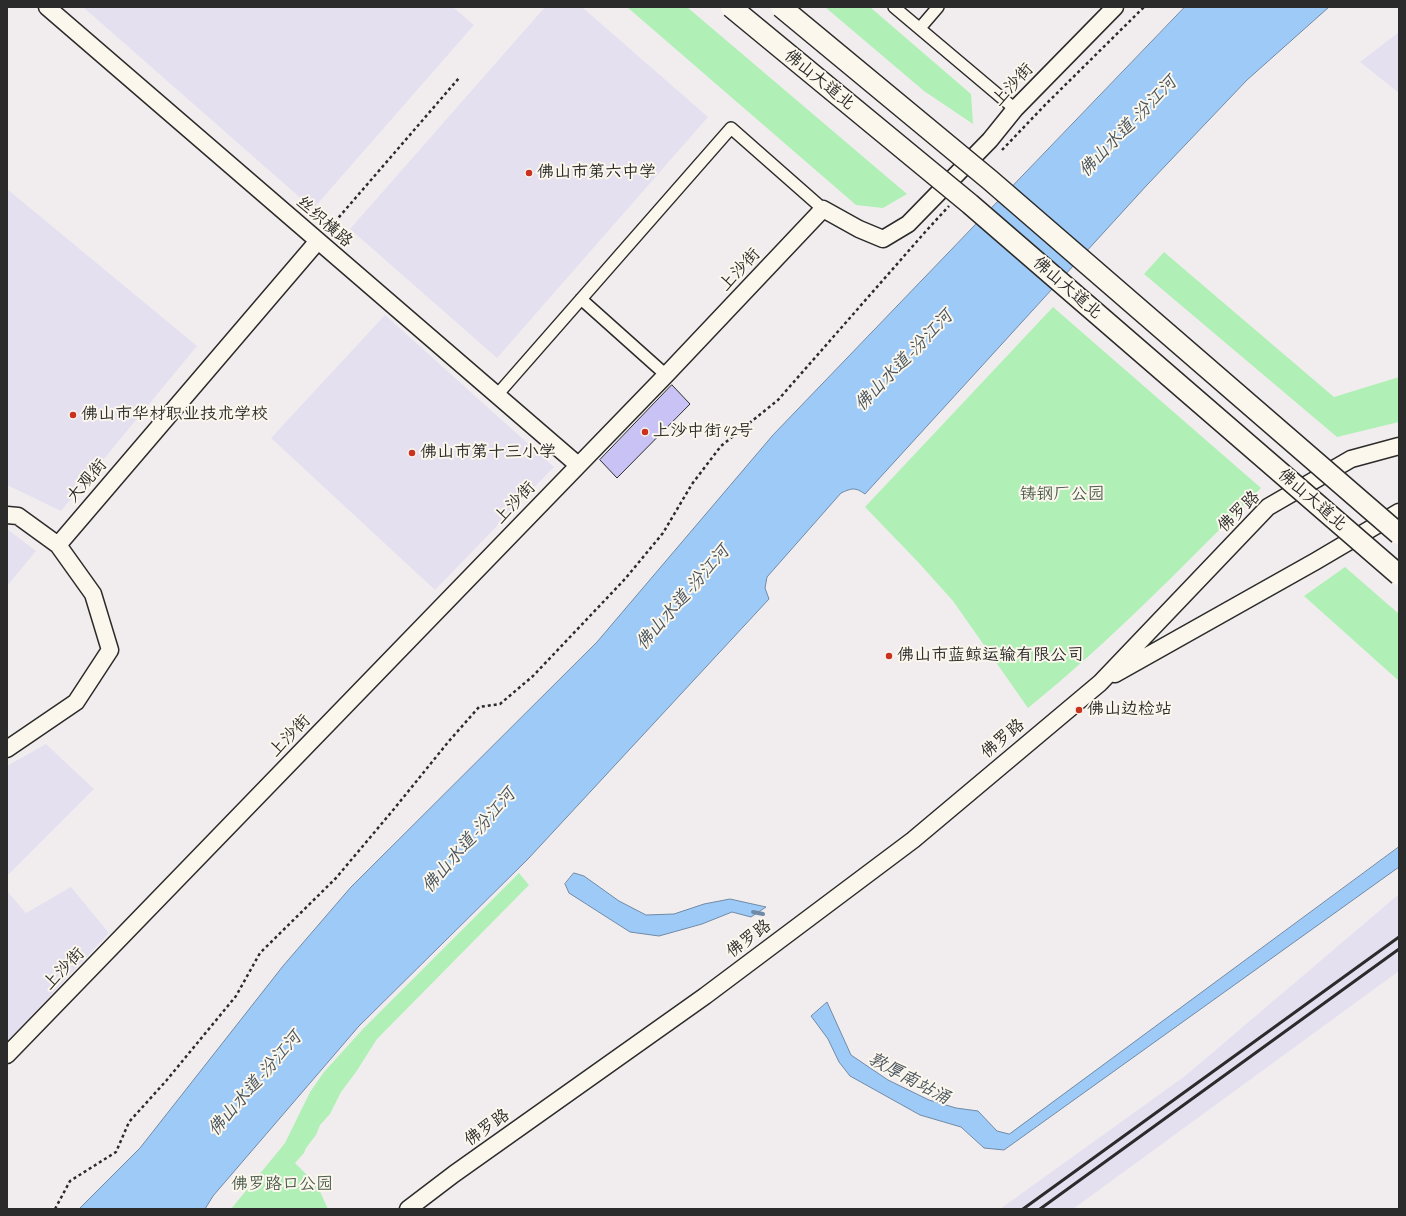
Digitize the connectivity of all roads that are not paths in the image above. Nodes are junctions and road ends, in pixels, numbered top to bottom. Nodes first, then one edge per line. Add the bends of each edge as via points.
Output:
1 (47, 7) edge
2 (731, 7) edge
3 (781, 7) edge
4 (894, 7) edge
5 (938, 7) edge
6 (1115, 7) edge
7 (920, 28) junction
8 (1015, 109) junction
9 (823, 209) junction
10 (318, 242) junction
11 (581, 299) junction
12 (666, 375) junction
13 (497, 395) junction
14 (1399, 446) edge
15 (578, 465) junction
16 (1399, 512) edge
17 (7, 515) edge
18 (1399, 534) edge
19 (58, 545) junction
20 (1399, 575) edge
21 (1100, 683) junction
22 (7, 749) edge
23 (7, 1055) edge
24 (408, 1209) edge

1 - 10 street, 丝织横路
2 - 20 highway, 佛山大道北, bridge via 970,204
3 - 18 highway, 佛山大道北, bridge via 996,186
4 - 7 street
5 - 7 street
6 - 8 street, 上沙街
7 - 8 street
8 - 9 street, 上沙街 via 990,140 908,224 883,239
9 - 11 street via 731,128
9 - 12 street, 上沙街
10 - 13 street, 丝织横路
10 - 19 street, 大观街
11 - 12 street
11 - 13 street
12 - 15 street, 上沙街
13 - 15 street, 丝织横路
14 - 21 street, 佛罗路 via 1351,458 1268,507
15 - 23 street, 上沙街
16 - 21 street, 佛罗路
17 - 19 street via 18,516
19 - 22 street via 93,594 110,650 76,702
21 - 24 street, 佛罗路 via 913,840 705,996

